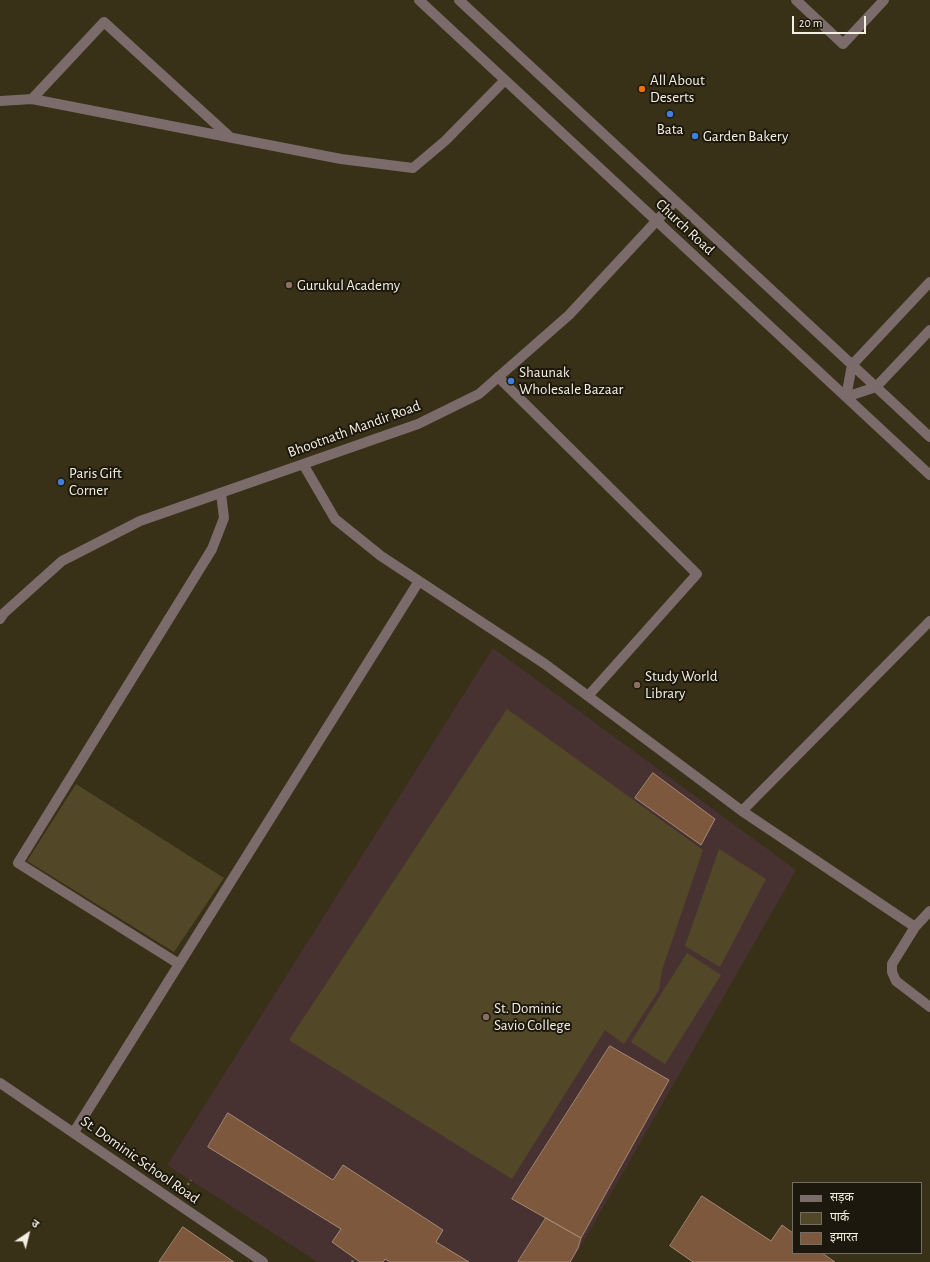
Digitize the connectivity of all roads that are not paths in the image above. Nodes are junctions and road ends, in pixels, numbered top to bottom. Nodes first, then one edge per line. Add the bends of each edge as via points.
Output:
1 (419, 0) edge
2 (459, 0) edge
3 (796, 0) edge
4 (884, 0) edge
5 (505, 80) junction
6 (32, 99) junction
7 (0, 101) edge
8 (231, 138) junction
9 (675, 201) junction
10 (656, 221) junction
11 (930, 282) edge
12 (930, 330) edge
13 (852, 365) junction
14 (498, 377) junction
15 (876, 387) junction
16 (846, 397) junction
17 (930, 437) edge
18 (303, 464) junction
19 (930, 475) edge
20 (221, 493) junction
21 (419, 581) junction
22 (1, 614) edge
23 (930, 621) edge
24 (588, 696) junction
25 (742, 811) junction
26 (930, 911) edge
27 (915, 927) junction
28 (179, 964) junction
29 (930, 1007) edge
30 (0, 1083) edge
31 (74, 1132) junction
32 (263, 1262) edge

1 - 5 street, Church Road
2 - 9 street, Church Road
3 - 4 street via 843,44
5 - 8 street via 445,141 413,168 341,160
5 - 10 street, Church Road
6 - 7 street
6 - 8 street
6 - 8 street via 104,22
9 - 10 street, Bhootnath Mandir Road
9 - 13 street, Church Road
10 - 14 street, Bhootnath Mandir Road via 568,315
10 - 16 street, Church Road
11 - 13 street
12 - 15 street
13 - 15 street, Church Road
13 - 16 street
14 - 18 street, Bhootnath Mandir Road via 479,394 418,424
14 - 24 street via 697,574
15 - 16 street
15 - 17 street, Church Road
16 - 19 street, Church Road
18 - 20 street, Bhootnath Mandir Road
18 - 21 street via 335,519 381,556
20 - 22 street, Bhootnath Mandir Road via 140,521 62,561
20 - 28 street via 224,518 212,549 18,863
21 - 24 street via 545,664
21 - 28 street
23 - 25 street
24 - 25 street
25 - 27 street
26 - 27 street
27 - 29 street via 892,964 892,972 896,981
28 - 31 street
30 - 31 street, St. Dominic School Road
31 - 32 street, St. Dominic School Road

